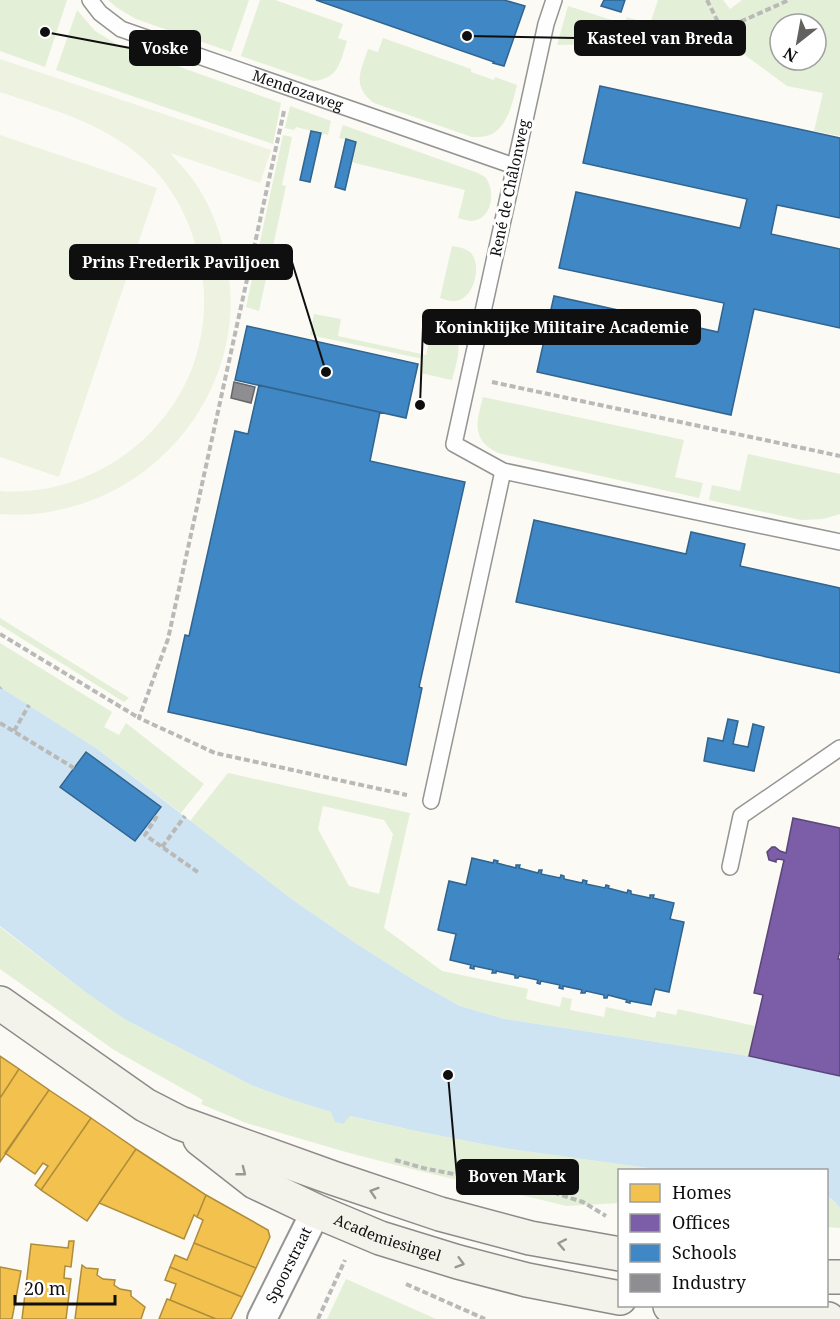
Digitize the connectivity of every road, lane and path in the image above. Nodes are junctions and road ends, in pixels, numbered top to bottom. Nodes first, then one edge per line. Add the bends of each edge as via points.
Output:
1 (90, 0) edge
2 (554, 0) edge
3 (707, 0) edge
4 (789, 0) edge
5 (289, 88) junction
6 (514, 166) junction
7 (469, 377) junction
8 (840, 456) edge
9 (503, 471) junction
10 (840, 542) edge
11 (0, 634) edge
12 (29, 705) dead end
13 (140, 718) junction
14 (0, 723) edge
15 (14, 731) junction
16 (840, 748) edge
17 (74, 768) dead end
18 (431, 801) joint
19 (157, 816) dead end
20 (185, 816) dead end
21 (162, 847) junction
22 (730, 867) dead end
23 (199, 873) dead end
24 (0, 1003) edge
25 (180, 1123) junction
26 (393, 1160) dead end
27 (316, 1211) junction
28 (611, 1221) dead end
29 (618, 1254) edge
30 (346, 1260) dead end
31 (618, 1298) edge
32 (676, 1309) edge
33 (729, 1312) edge
34 (262, 1319) edge
35 (318, 1319) edge
36 (828, 1319) edge

1 - 5 lane, Mendozaweg via 121,29
2 - 6 lane, René de Châlonweg
3 - 4 path via 722,30
5 - 6 lane, Mendozaweg
5 - 13 path via 168,639
6 - 7 lane, René de Châlonweg
7 - 8 path
7 - 9 lane, René de Châlonweg via 454,444
9 - 10 lane
9 - 18 lane
11 - 13 path
12 - 15 path
13 - 18 path via 215,753
14 - 15 path
15 - 17 path
16 - 22 lane via 741,816
19 - 21 path via 145,835
20 - 21 path
21 - 23 path
24 - 25 street, Academiesingel via 145,1105
25 -> 27 street, Academiesingel via 255,1182
29 -> 25 street, Academiesingel via 530,1238 440,1214
26 - 28 path via 552,1192 583,1202
27 -> 31 street, Academiesingel via 380,1238 458,1262 527,1281
27 - 34 street, Spoorstraat
30 - 35 path
32 - 33 street
33 - 36 street

